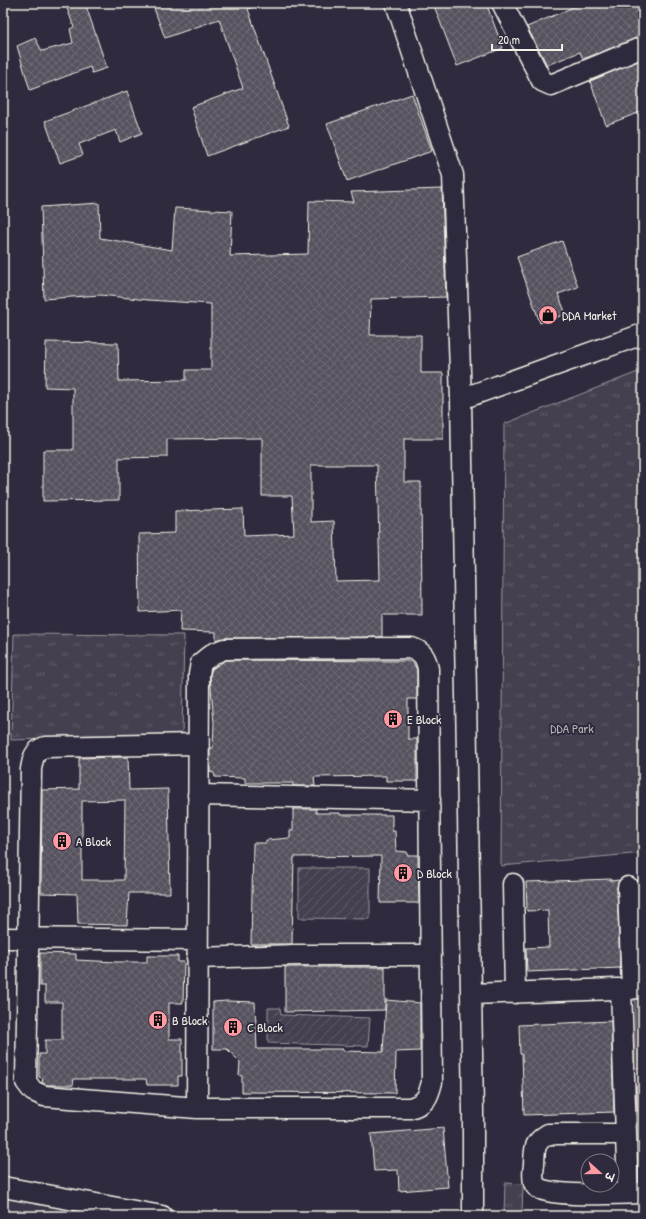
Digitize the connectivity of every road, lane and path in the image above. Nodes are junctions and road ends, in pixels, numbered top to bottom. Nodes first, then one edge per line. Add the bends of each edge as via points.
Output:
1 (396, 3) edge
2 (502, 3) edge
3 (643, 46) edge
4 (643, 334) edge
5 (461, 399) junction
6 (198, 744) junction
7 (198, 795) junction
8 (430, 800) junction
9 (513, 884) dead end
10 (628, 887) dead end
11 (3, 938) edge
12 (28, 938) junction
13 (197, 949) junction
14 (432, 955) junction
15 (632, 989) edge
16 (515, 993) junction
17 (472, 994) junction
18 (197, 1108) junction
19 (626, 1134) junction
20 (3, 1186) edge
21 (636, 1193) edge
22 (162, 1216) edge
23 (473, 1216) edge

1 - 5 street via 453,175
2 - 3 street via 542,81 552,85
4 - 5 street
5 - 17 street
6 - 7 street
6 - 8 street via 199,674 201,663 212,654 224,649 412,648 426,659 428,669
6 - 12 street via 39,750 33,757 31,769
7 - 8 street
7 - 13 street
8 - 14 street
9 - 16 street
10 - 15 street
11 - 12 street
12 - 13 street
12 - 18 street via 26,1082 33,1091 44,1096
13 - 14 street via 297,955
13 - 18 street
14 - 18 street via 432,1082 422,1104 410,1108
15 - 16 street
15 - 19 street
16 - 17 street
17 - 23 street
19 - 21 street
19 - 21 street via 548,1134 538,1140 535,1148 533,1177 535,1186 540,1190 558,1194
20 - 22 street

